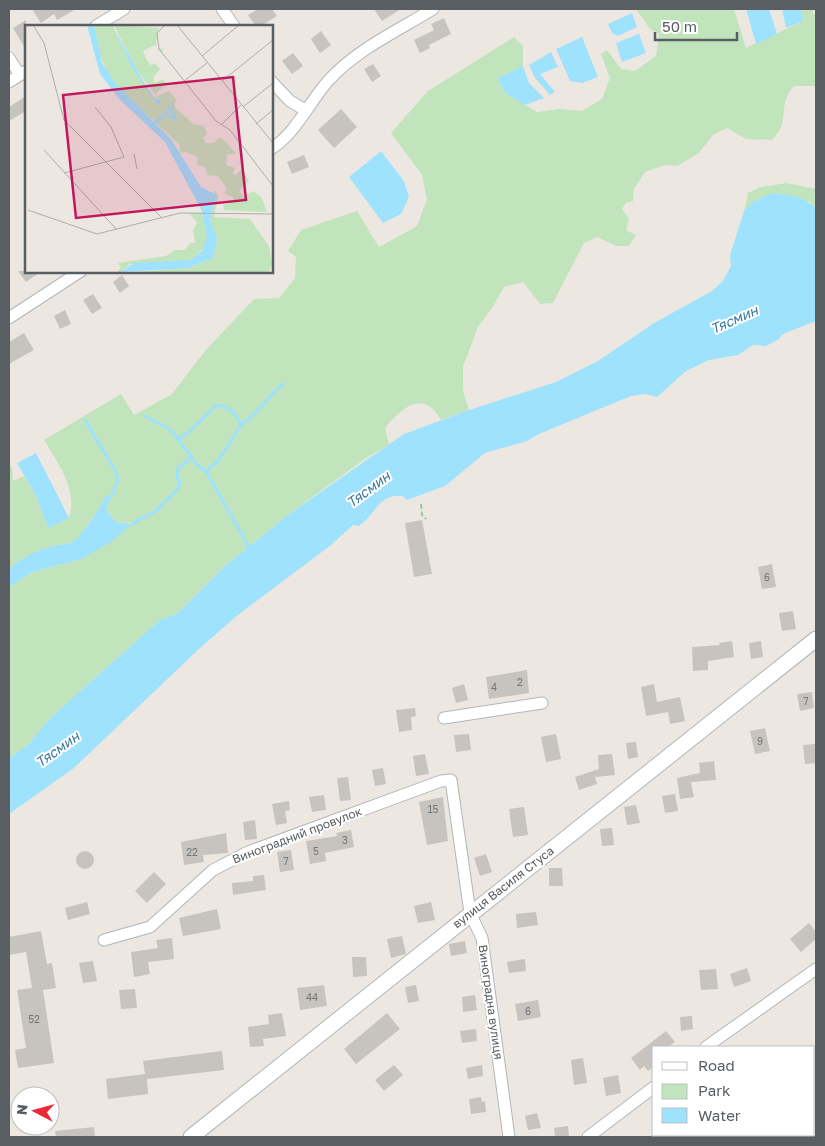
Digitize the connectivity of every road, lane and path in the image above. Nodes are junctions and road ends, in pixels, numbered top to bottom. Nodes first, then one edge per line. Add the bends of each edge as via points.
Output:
1 (124, 9) edge
2 (222, 9) edge
3 (433, 9) edge
4 (98, 25) edge
5 (233, 25) edge
6 (9, 58) edge
7 (23, 73) edge
8 (9, 82) edge
9 (272, 82) edge
10 (305, 110) junction
11 (272, 148) edge
12 (79, 272) edge
13 (9, 318) edge
14 (421, 504) dead end
15 (426, 519) dead end
16 (816, 639) edge
17 (542, 703) dead end
18 (444, 718) dead end
19 (451, 780) joint
20 (470, 914) junction
21 (104, 940) dead end
22 (816, 969) edge
23 (707, 1046) edge
24 (652, 1089) edge
25 (191, 1137) edge
26 (509, 1137) edge
27 (588, 1137) edge

1 - 4 street
2 - 5 street
3 - 10 street via 350,59
6 - 7 street
7 - 8 street
9 - 10 street via 290,101
10 - 11 street via 296,128
12 - 13 street
14 - 15 path via 422,515
16 - 20 street, вулиця Василя Стуса
17 - 18 street
19 - 20 street, Виноградна вулиця
19 - 21 street, Виноградний провулок via 440,781 248,852 213,870 150,927
20 - 25 street, вулиця Василя Стуса
20 - 26 street, Виноградна вулиця via 482,938
22 - 23 street
24 - 27 street

